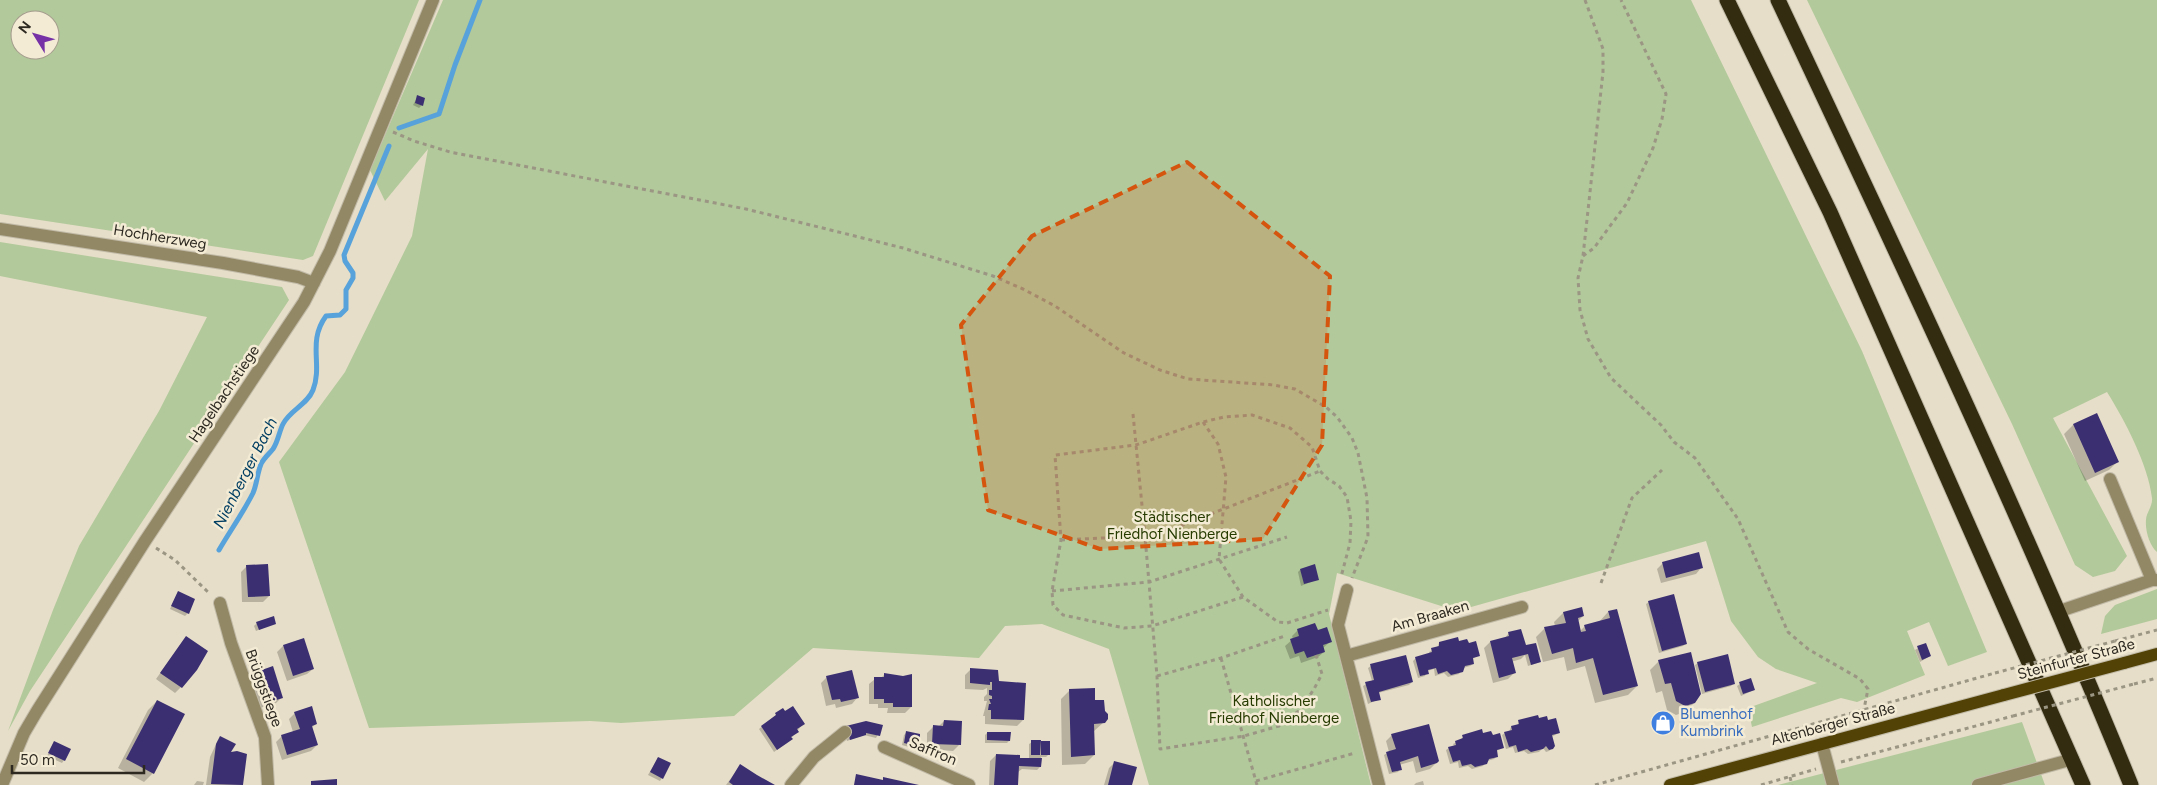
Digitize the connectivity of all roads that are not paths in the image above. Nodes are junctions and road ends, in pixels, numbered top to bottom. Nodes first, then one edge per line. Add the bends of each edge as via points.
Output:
1 (433, 0) edge
2 (1727, 0) edge
3 (1778, 0) edge
4 (0, 229) edge
5 (314, 283) junction
6 (2110, 479) dead end
7 (2155, 580) edge
8 (1346, 590) road end
9 (220, 603) road end
10 (1522, 606) dead end
11 (2057, 612) junction
12 (2157, 654) edge
13 (1346, 656) junction
14 (2004, 695) joint
15 (845, 732) dead end
16 (1822, 744) junction
17 (884, 747) dead end
18 (2073, 759) junction
19 (2, 785) edge
20 (268, 785) edge
21 (791, 785) edge
22 (969, 785) edge
23 (1379, 785) edge
24 (1670, 785) edge
25 (1833, 785) edge
26 (1978, 785) edge
27 (2083, 785) edge
28 (2131, 785) edge

1 - 5 street, Hagelbachstiege
2 - 18 highway via 1830,212
3 - 11 highway via 1872,200
4 - 5 street, Hochherzweg via 223,264 298,277
5 - 19 street, Hagelbachstiege via 290,325 37,711
6 - 7 street
7 - 11 street
8 - 13 street via 1338,625
9 - 20 street, Brüggstiege via 265,737
10 - 13 street, Am Braaken
11 - 28 highway
12 - 14 main road, Steinfurter Straße, bridge
13 - 23 street
14 - 16 main road, Altenberger Straße
15 - 21 street via 814,757
16 - 24 main road, Altenberger Straße
16 - 25 street
17 - 22 street, Saffron
18 - 26 street
18 - 27 highway

